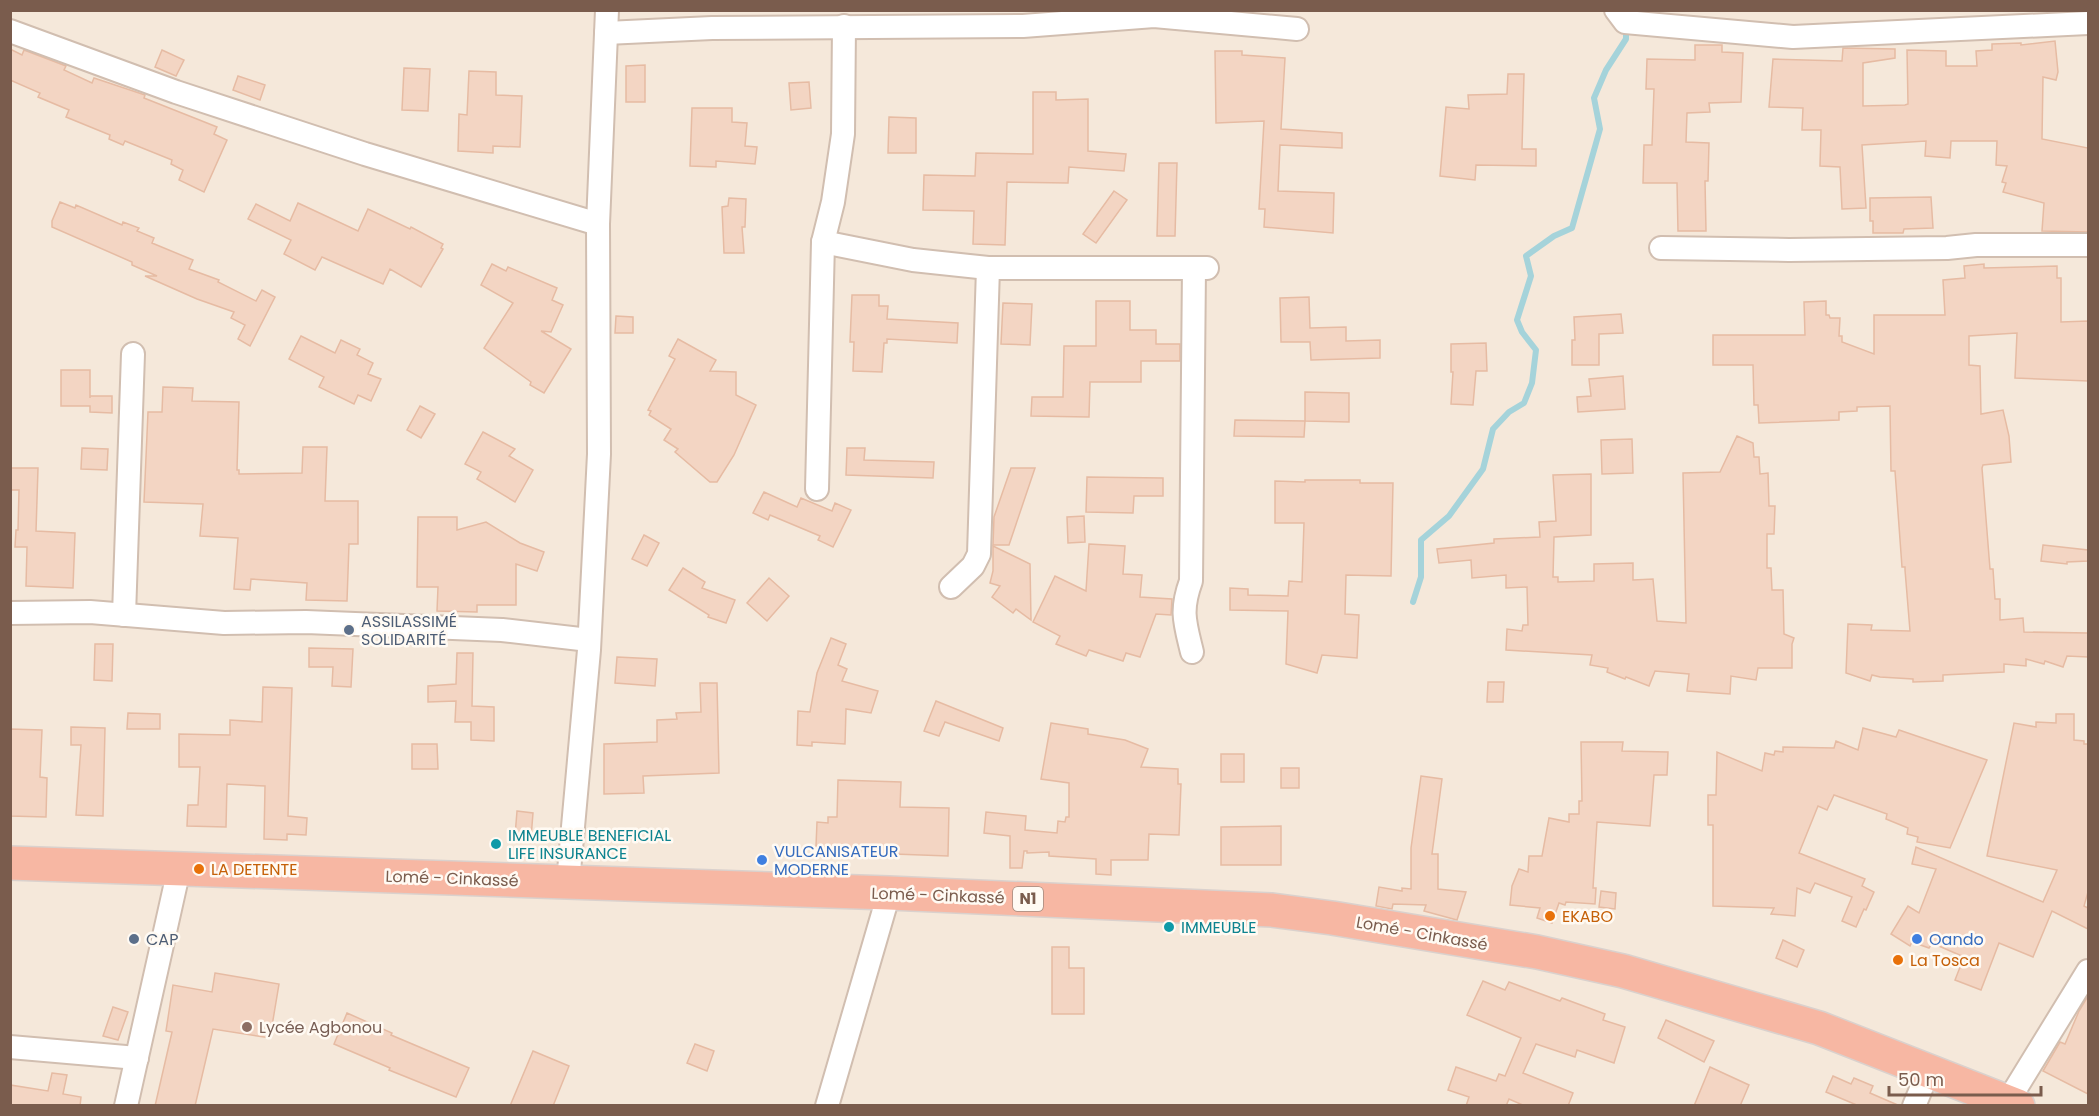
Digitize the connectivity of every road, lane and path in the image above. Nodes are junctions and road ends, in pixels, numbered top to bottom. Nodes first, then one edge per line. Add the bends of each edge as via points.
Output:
1 (607, 10) edge
2 (1616, 10) edge
3 (1154, 13) edge
4 (2088, 23) edge
5 (844, 26) junction
6 (1297, 29) dead end
7 (10, 31) edge
8 (606, 33) junction
9 (598, 225) junction
10 (823, 242) junction
11 (2088, 245) edge
12 (1661, 248) dead end
13 (988, 268) junction
14 (133, 354) dead end
15 (817, 489) dead end
16 (951, 587) dead end
17 (10, 613) edge
18 (124, 615) junction
19 (589, 640) junction
20 (1192, 652) dead end
21 (10, 863) edge
22 (179, 869) junction
23 (568, 882) junction
24 (889, 893) junction
25 (2088, 971) edge
26 (10, 1047) edge
27 (137, 1059) junction
28 (1929, 1070) junction
29 (2013, 1103) edge
30 (126, 1106) edge
31 (827, 1106) edge
32 (1914, 1106) edge

1 - 8 street
2 - 4 street via 1625,22 1793,37
3 - 5 street via 1023,26
3 - 6 street
5 - 8 street
5 - 10 street via 843,134
7 - 9 street via 176,92
8 - 9 street
9 - 19 street via 599,454
10 - 13 street via 913,260
10 - 15 street
11 - 12 street
13 - 16 street via 979,554 973,566
13 - 20 street via 1201,268 1191,581 1184,599
14 - 18 street
17 - 18 street
18 - 19 street via 224,623 306,622 502,630
19 - 23 street
21 - 22 highway, Lomé - Cinkassé / N1
22 - 23 highway, Lomé - Cinkassé / N1
22 - 27 street
23 - 24 highway, Lomé - Cinkassé / N1
24 - 28 highway, Lomé - Cinkassé / N1 via 1272,910 1537,952 1623,971 1819,1028
24 - 31 street
25 - 29 street
26 - 27 street
27 - 30 street
28 - 29 highway, Lomé - Cinkassé / N1
28 - 32 street

